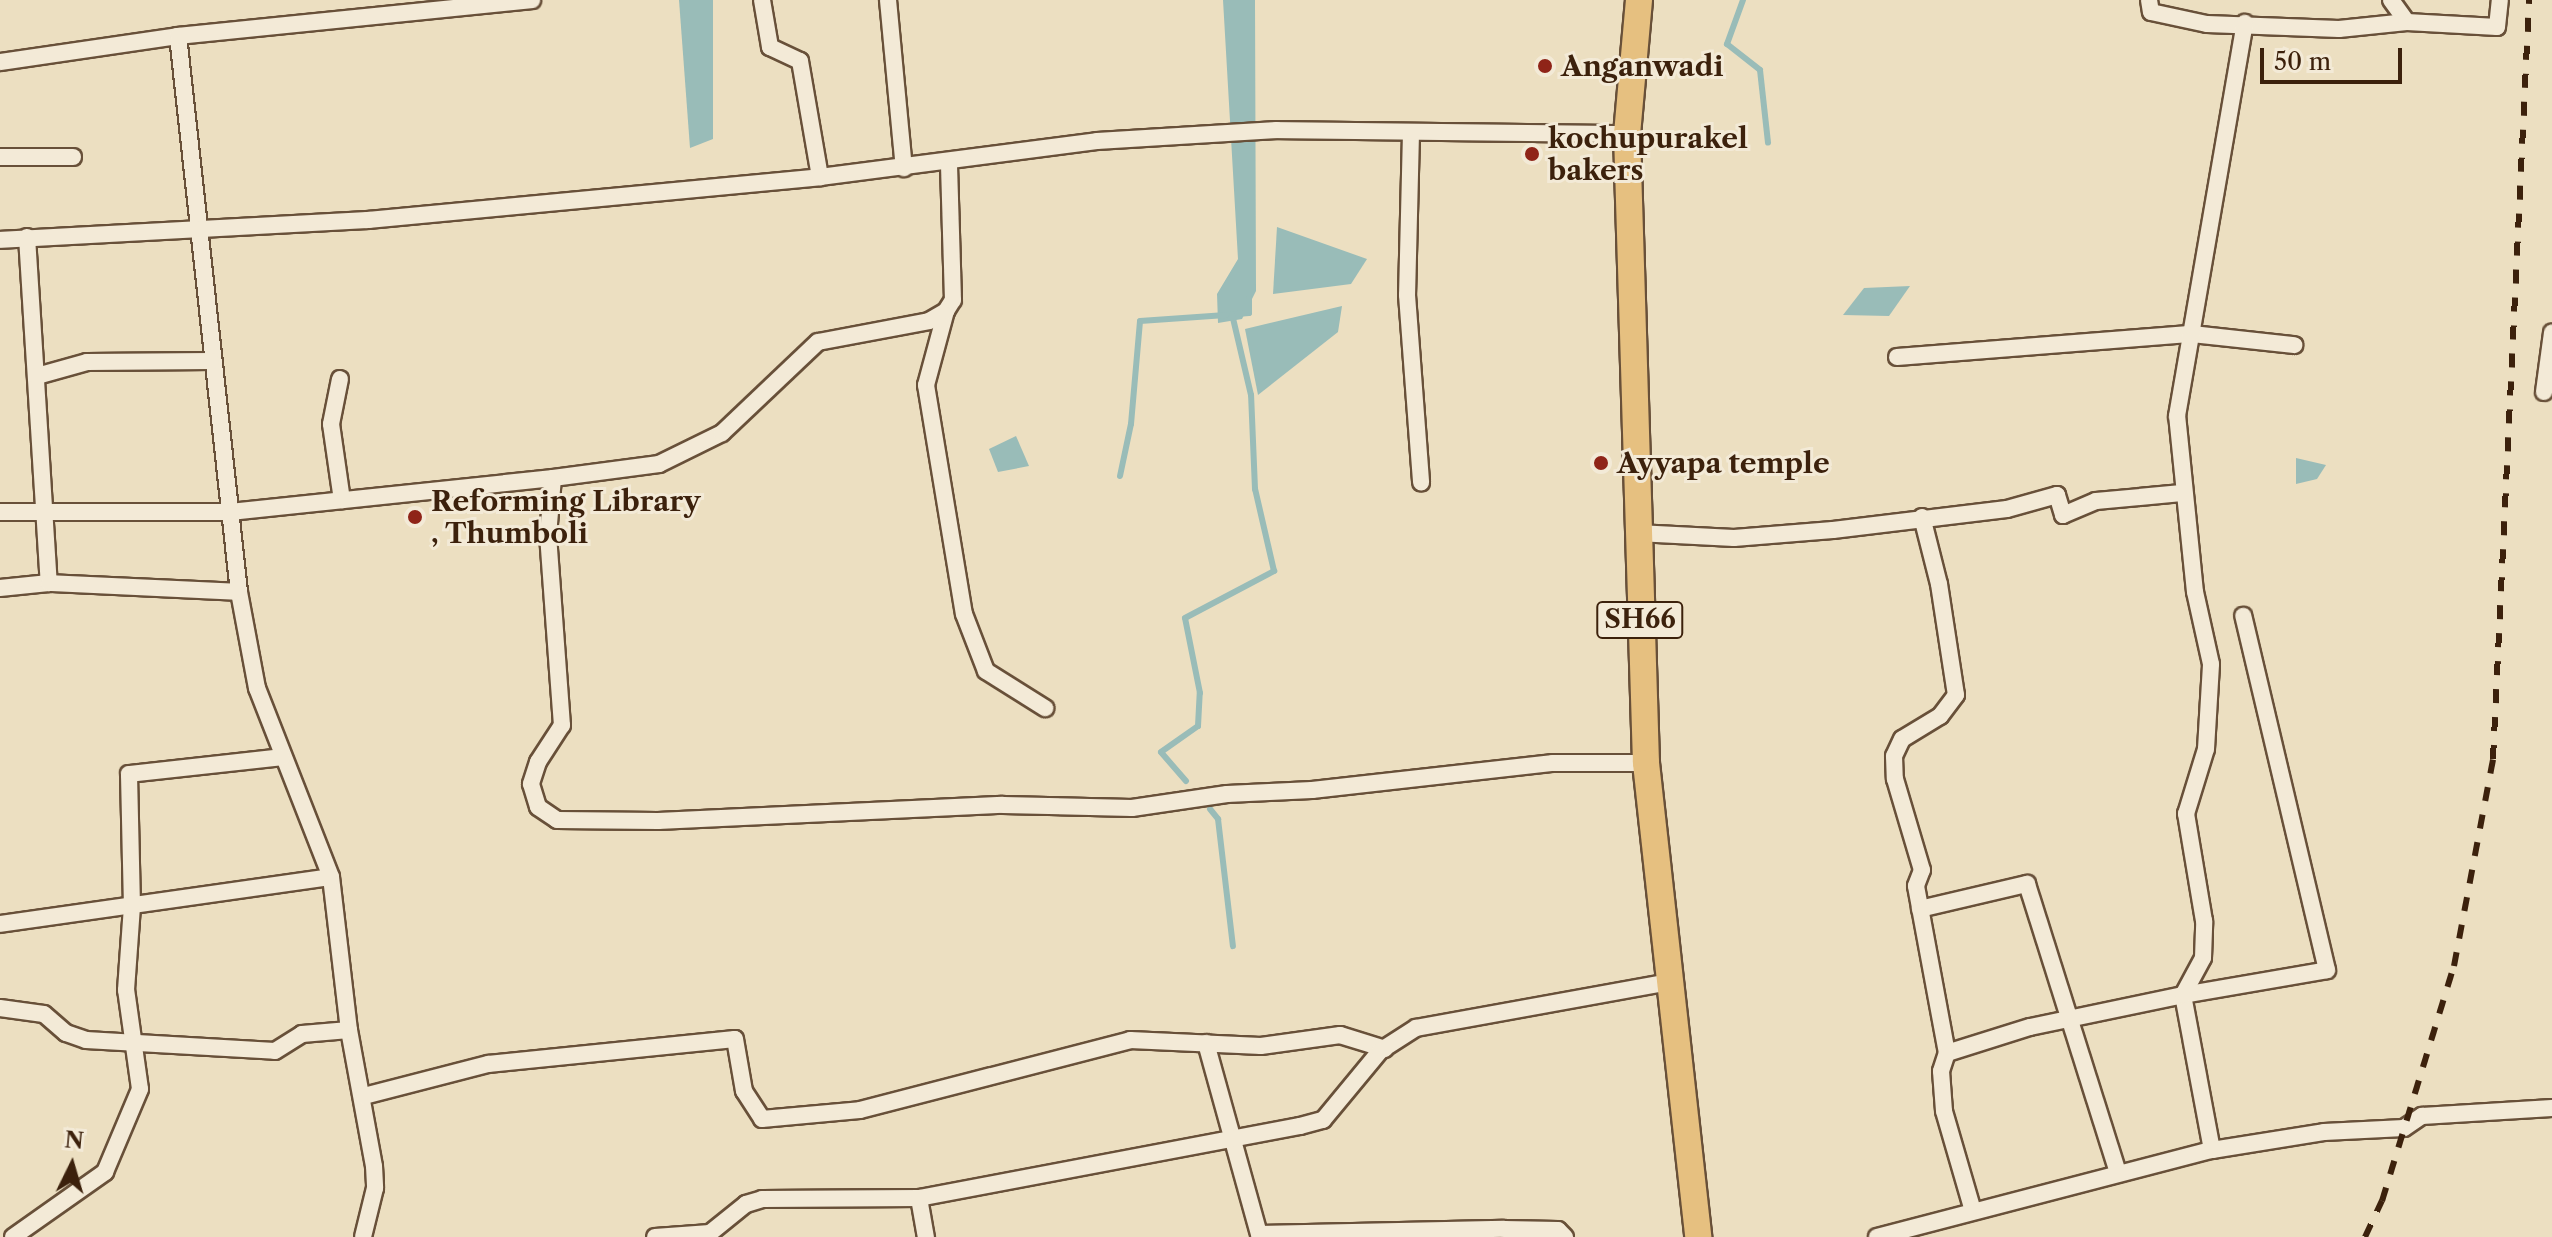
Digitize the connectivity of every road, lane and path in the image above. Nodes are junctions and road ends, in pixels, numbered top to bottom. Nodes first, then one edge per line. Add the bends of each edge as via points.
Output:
1 (532, 0) edge
2 (762, 0) edge
3 (888, 0) edge
4 (1639, 0) edge
5 (2149, 0) edge
6 (2391, 0) edge
7 (2500, 0) edge
8 (2407, 22) junction
9 (2245, 23) junction
10 (178, 36) junction
11 (0, 62) edge
12 (1411, 133) junction
13 (1627, 134) junction
14 (0, 157) edge
15 (73, 157) dead end
16 (949, 163) junction
17 (904, 168) junction
18 (820, 177) junction
19 (200, 227) junction
20 (27, 237) junction
21 (0, 240) edge
22 (946, 311) junction
23 (2552, 333) edge
24 (2192, 334) junction
25 (2294, 345) dead end
26 (1897, 357) dead end
27 (211, 361) junction
28 (37, 376) junction
29 (340, 379) dead end
30 (2544, 392) dead end
31 (553, 478) junction
32 (1421, 482) dead end
33 (2182, 493) junction
34 (342, 500) junction
35 (44, 508) junction
36 (0, 512) edge
37 (230, 512) junction
38 (1922, 517) junction
39 (1637, 533) junction
40 (49, 583) junction
41 (0, 588) edge
42 (239, 592) junction
43 (2243, 616) dead end
44 (1045, 708) dead end
45 (282, 757) junction
46 (1646, 763) junction
47 (331, 877) junction
48 (132, 907) junction
49 (1920, 909) junction
50 (0, 924) edge
51 (1668, 982) junction
52 (2183, 995) junction
53 (0, 1008) edge
54 (2069, 1019) junction
55 (349, 1030) junction
56 (130, 1041) junction
57 (1206, 1043) junction
58 (1385, 1049) junction
59 (1947, 1053) junction
60 (364, 1096) junction
61 (2552, 1108) edge
62 (1236, 1140) junction
63 (2212, 1150) junction
64 (2118, 1173) junction
65 (919, 1198) junction
66 (1973, 1211) junction
67 (13, 1237) edge
68 (363, 1237) edge
69 (655, 1237) edge
70 (926, 1237) edge
71 (1565, 1237) edge
72 (1698, 1237) edge
73 (1877, 1237) edge

1 - 10 street
2 - 18 street via 770,47 800,61
3 - 17 street
4 - 13 main road, SH66
5 - 9 street via 2151,12 2207,24
6 - 8 street
7 - 8 street via 2497,27
8 - 9 street via 2339,29
9 - 24 street
10 - 11 street
10 - 19 street
12 - 13 street
12 - 16 street via 1277,130 1097,141
12 - 32 street via 1407,295
13 - 39 main road, SH66 via 1639,397
14 - 15 street
16 - 17 street
16 - 22 street via 953,300
17 - 18 street
18 - 19 street via 368,220
19 - 20 street
19 - 27 street
20 - 21 street
20 - 28 street
22 - 31 street via 929,321 818,342 722,433 659,464
22 - 44 street via 926,385 964,614 986,671
23 - 30 street
24 - 25 street
24 - 26 street
24 - 33 street via 2177,416
27 - 28 street via 87,362
27 - 37 street
28 - 35 street
29 - 34 street via 331,424
31 - 34 street
31 - 46 street via 548,535 562,725 538,762 531,784 538,807 557,820 658,821 1003,805 1132,808 1553,763
33 - 38 street via 2096,501 2063,515 2057,495 2007,509
33 - 52 street via 2189,505 2212,708 2186,814 2204,921 2203,958
34 - 37 street
35 - 36 street
35 - 37 street
35 - 40 street
37 - 42 street
38 - 39 street via 1734,538
38 - 49 street via 1939,584 1956,695 1940,716 1902,739 1894,756 1895,779 1922,870 1916,886
39 - 46 main road, SH66
40 - 41 street
40 - 42 street
42 - 45 street via 257,688
43 - 52 street via 2327,970
45 - 47 street
45 - 48 street via 129,774
46 - 51 main road, SH66
47 - 48 street
47 - 55 street
48 - 50 street
48 - 56 street via 126,990
49 - 54 street via 2027,884
49 - 59 street
51 - 58 street via 1416,1028
51 - 72 main road, SH66
52 - 54 street
52 - 63 street
53 - 56 street via 44,1014 78,1040
54 - 59 street via 1963,1044
54 - 64 street
55 - 56 street via 302,1034 275,1051
55 - 60 street
56 - 67 street via 140,1089 105,1172
57 - 58 street via 1261,1046 1340,1035
57 - 60 street via 1130,1040 860,1110 762,1119 744,1091 735,1039 488,1064
57 - 62 street
58 - 62 street via 1323,1120
59 - 66 street via 1941,1071 1944,1111
60 - 68 street via 375,1188
61 - 63 street via 2422,1116 2404,1128 2324,1132
62 - 65 street via 1179,1146
62 - 71 street via 1259,1234 1504,1229 1558,1230
63 - 64 street
64 - 66 street
65 - 69 street via 762,1199 746,1204 710,1233
65 - 70 street
66 - 73 street

